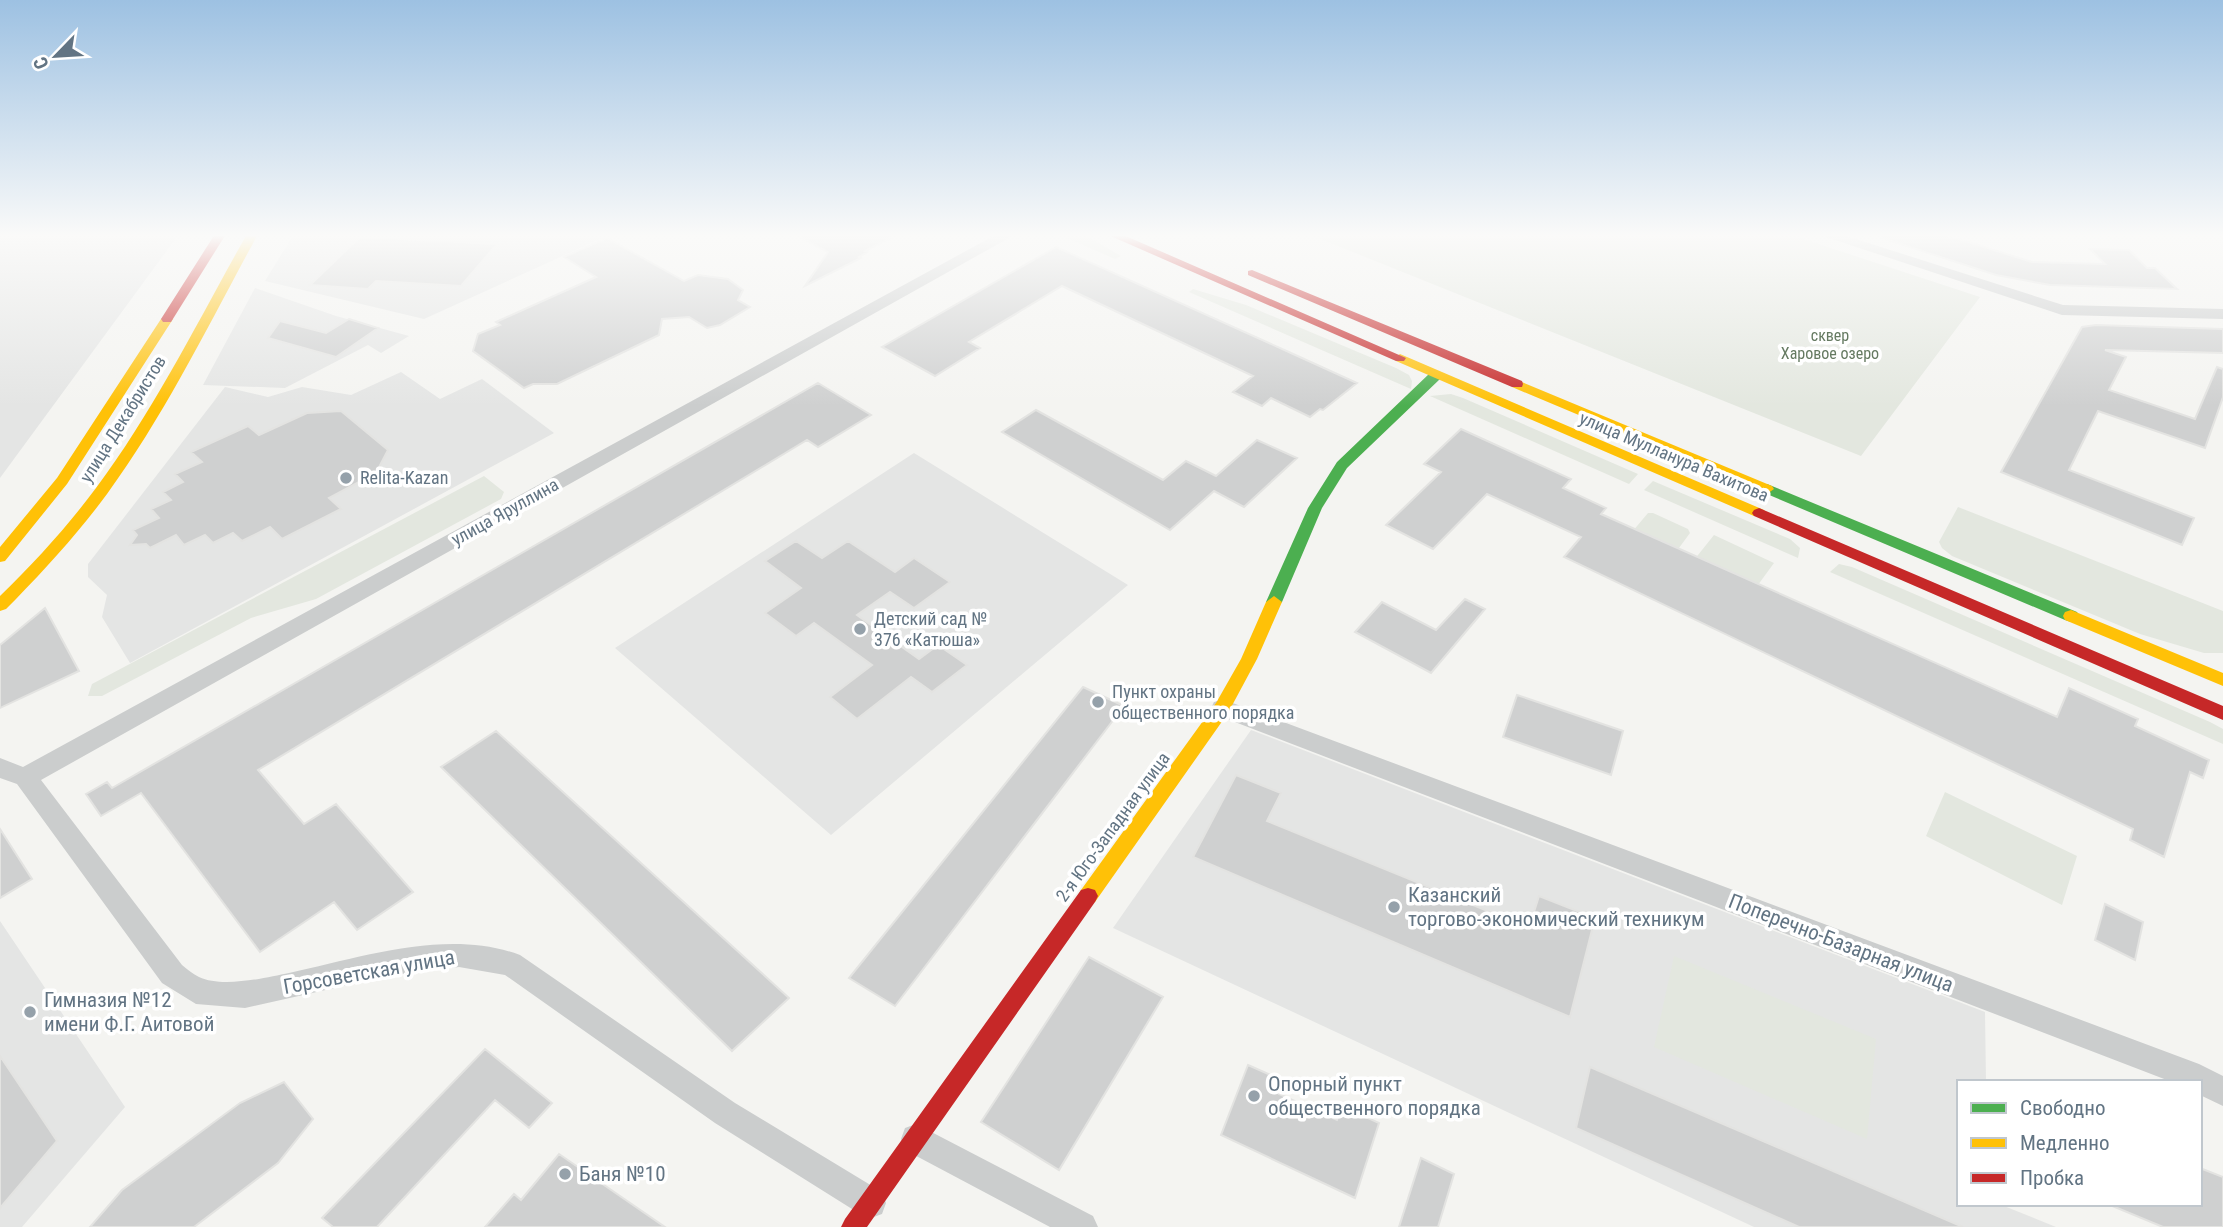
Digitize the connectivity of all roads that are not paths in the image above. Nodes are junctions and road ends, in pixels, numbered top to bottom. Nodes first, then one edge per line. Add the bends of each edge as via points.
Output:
1 (185, 291) edge
2 (220, 291) edge
3 (903, 291) edge
4 (1242, 291) edge
5 (1294, 291) edge
6 (2003, 291) edge
7 (2223, 314) edge
8 (1435, 376) junction
9 (0, 556) edge
10 (0, 605) edge
11 (2223, 680) edge
12 (1223, 708) junction
13 (2223, 713) edge
14 (12, 772) edge
15 (2223, 1092) edge
16 (916, 1139) junction
17 (871, 1203) junction
18 (853, 1227) edge
19 (1082, 1227) edge

1 - 9 main road, улица Декабристов via 73,469
2 - 10 main road, улица Декабристов via 125,458 84,517 36,573
3 - 14 street, улица Яруллина
4 - 8 main road, улица Мулланура Вахитова
5 - 11 main road, улица Мулланура Вахитова
6 - 7 street via 2062,310
8 - 12 main road, 2-я Юго-Западная улица via 1342,465 1315,508
8 - 13 main road, улица Мулланура Вахитова
12 - 15 street, Поперечно-Базарная улица via 2199,1078
12 - 16 main road, 2-я Юго-Западная улица
14 - 17 street, Горсоветская улица via 173,974 196,991 245,995 388,964 459,955 511,964 725,1113
16 - 17 main road, 2-я Юго-Западная улица
16 - 19 street
17 - 18 main road, 2-я Юго-Западная улица

